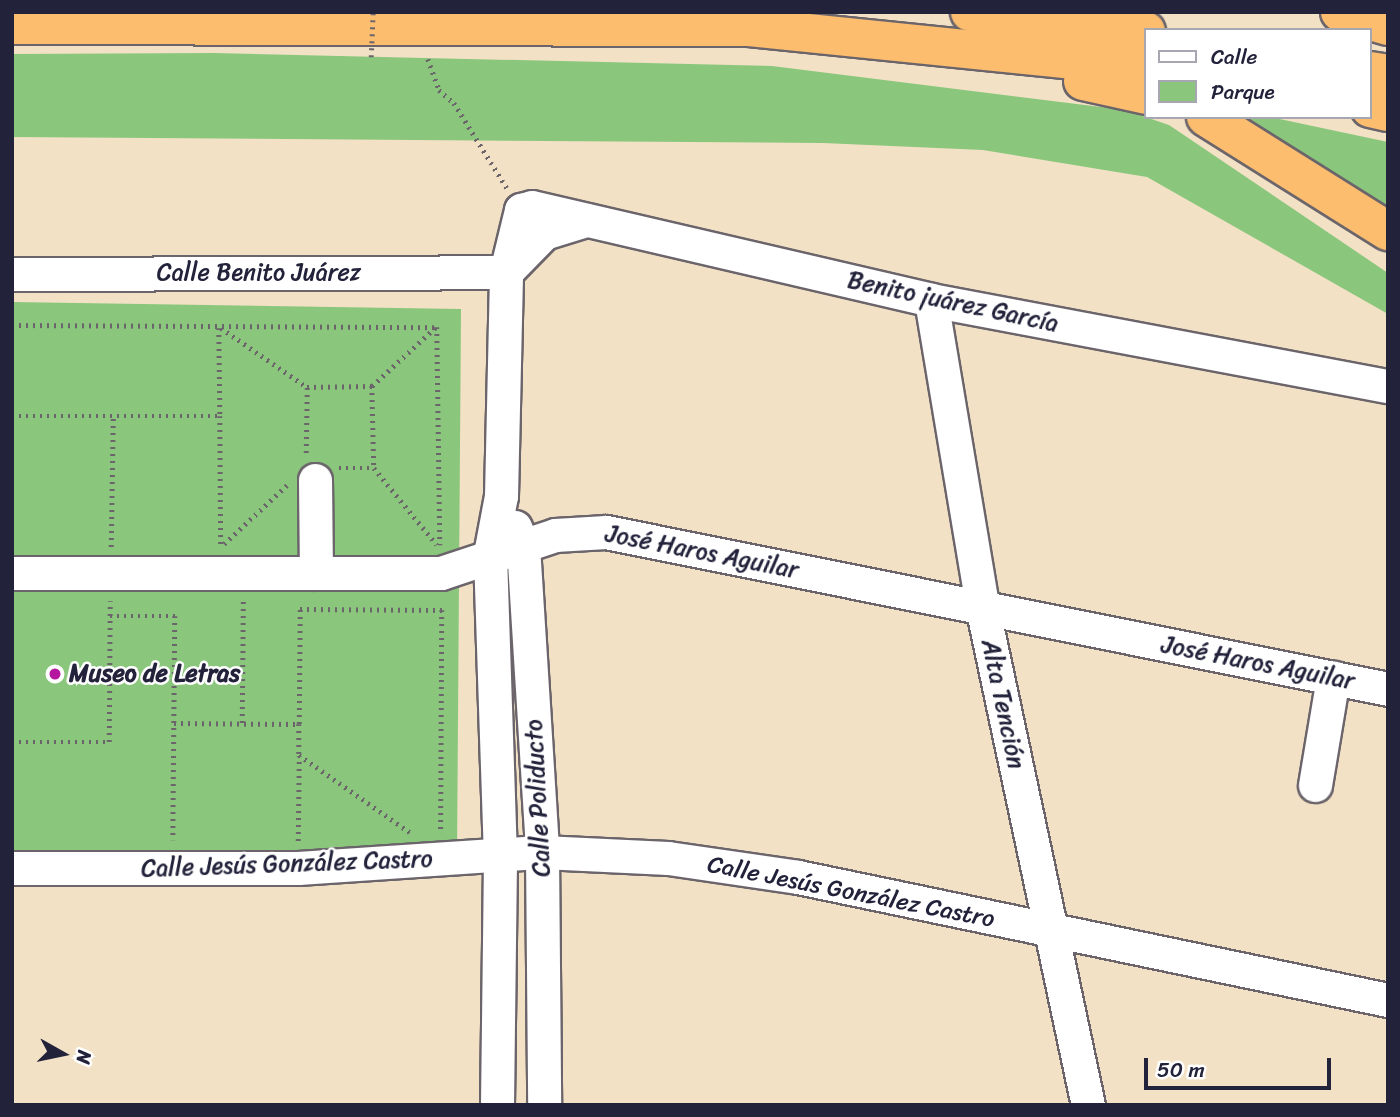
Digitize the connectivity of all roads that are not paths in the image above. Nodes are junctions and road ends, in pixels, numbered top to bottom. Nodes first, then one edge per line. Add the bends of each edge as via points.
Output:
1 (970, 12) edge
2 (1340, 12) edge
3 (12, 25) edge
4 (1388, 26) edge
5 (1144, 31) edge
6 (974, 50) junction
7 (1144, 66) edge
8 (1144, 95) edge
9 (1209, 119) edge
10 (521, 210) joint
11 (587, 220) junction
12 (1388, 231) edge
13 (506, 272) junction
14 (12, 274) edge
15 (931, 300) junction
16 (1388, 386) edge
17 (313, 473) road end
18 (501, 496) junction
19 (523, 546) junction
20 (490, 554) junction
21 (12, 573) edge
22 (308, 573) junction
23 (982, 606) junction
24 (1333, 678) junction
25 (1388, 689) edge
26 (1315, 785) dead end
27 (542, 852) junction
28 (500, 857) junction
29 (12, 868) edge
30 (1049, 930) junction
31 (1388, 1000) edge
32 (497, 1105) edge
33 (544, 1105) edge
34 (1088, 1105) edge

1 - 5 highway
2 - 4 highway
3 - 6 highway via 749,27
6 - 7 highway
6 - 8 highway via 1041,74
9 - 12 highway
10 - 11 street, Benito juárez García via 533,207
10 - 13 street, Calle Poliducto
11 - 13 street via 544,233
11 - 15 street, Benito juárez García
13 - 14 street, Calle Benito Juárez
13 - 18 street, Calle Poliducto
15 - 16 street, Benito juárez García
15 - 23 street, Alta Tención
17 - 22 street
18 - 19 street, Calle Poliducto
18 - 20 street, Calle Poliducto
19 - 20 street, José Haros Aguilar
19 - 23 street, José Haros Aguilar via 567,533 606,532
19 - 27 street, Calle Poliducto
20 - 22 street, José Haros Aguilar via 440,573
20 - 28 street, Calle Poliducto
21 - 22 street, José Haros Aguilar via 110,574 230,560
23 - 24 street, José Haros Aguilar
23 - 30 street, Alta Tención
24 - 25 street, José Haros Aguilar
24 - 26 street
27 - 28 street, Calle Jesús González Castro
27 - 30 street, Calle Jesús González Castro via 668,858 798,877
27 - 33 street, Calle Poliducto
28 - 29 street, Calle Jesús González Castro via 298,868
28 - 32 street, Calle Poliducto
30 - 31 street, Calle Jesús González Castro
30 - 34 street, Alta Tención

